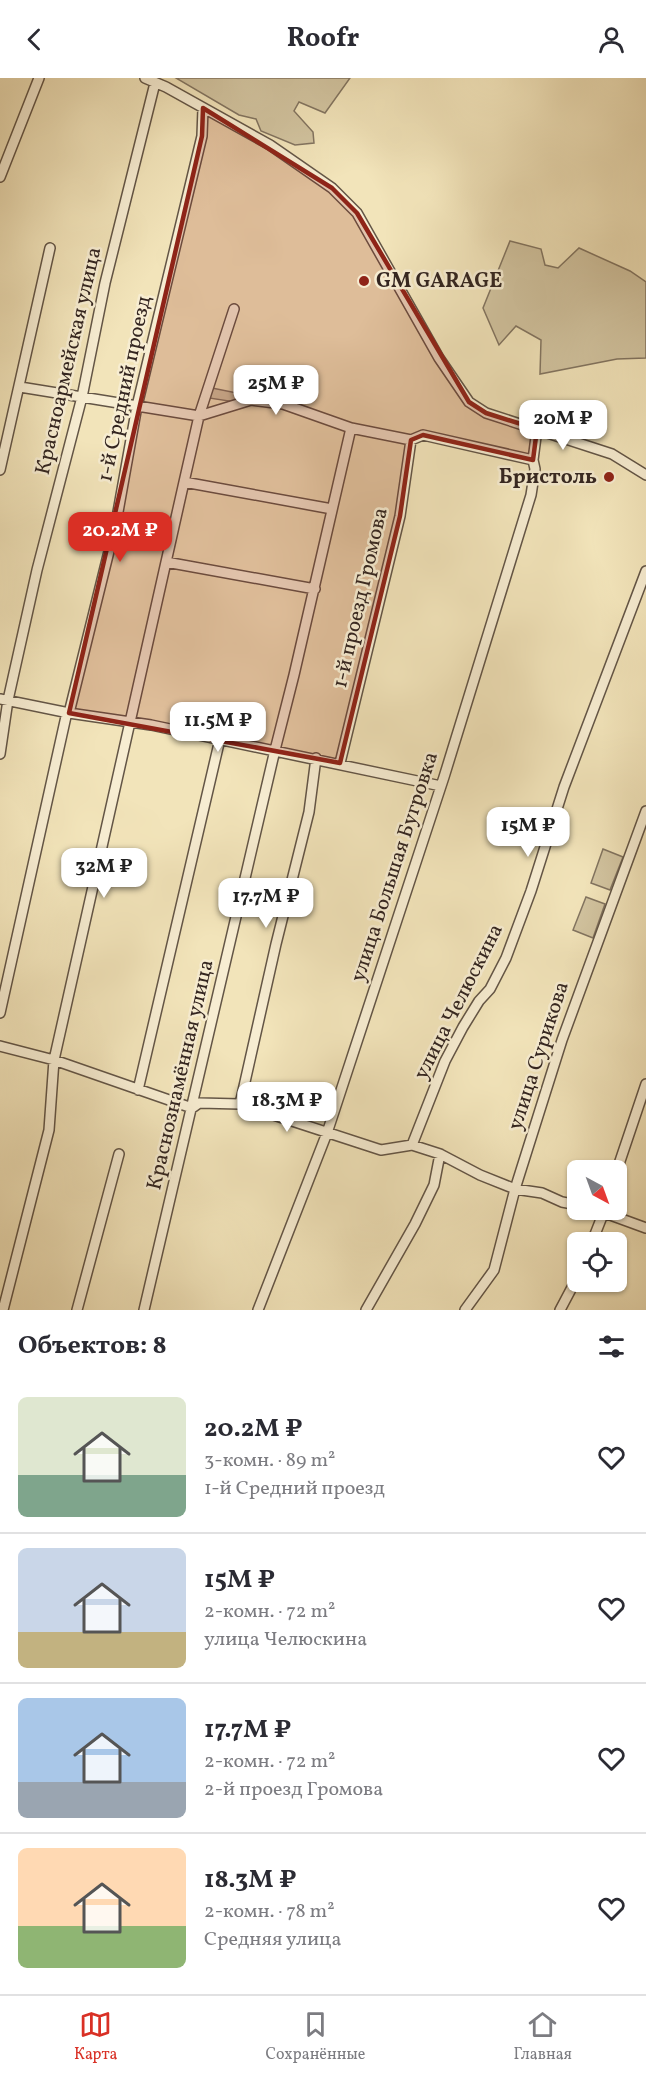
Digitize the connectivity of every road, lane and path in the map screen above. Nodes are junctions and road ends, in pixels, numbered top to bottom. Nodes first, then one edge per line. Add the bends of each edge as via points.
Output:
1 (39, 78) edge
2 (145, 78) edge
3 (155, 83) junction
4 (166, 83) edge
5 (203, 108) junction
6 (0, 177) edge
7 (50, 248) dead end
8 (234, 309) dead end
9 (20, 387) junction
10 (82, 397) junction
11 (137, 406) junction
12 (199, 416) junction
13 (351, 428) junction
14 (537, 429) junction
15 (411, 440) junction
16 (533, 460) junction
17 (0, 470) edge
18 (646, 475) edge
19 (184, 482) junction
20 (332, 508) junction
21 (166, 562) junction
22 (646, 571) edge
23 (315, 589) junction
24 (4, 700) edge
25 (68, 712) junction
26 (129, 722) junction
27 (220, 740) junction
28 (275, 750) junction
29 (0, 754) edge
30 (316, 759) junction
31 (339, 763) junction
32 (441, 786) junction
33 (646, 811) edge
34 (0, 1014) edge
35 (0, 1046) edge
36 (54, 1060) junction
37 (646, 1084) edge
38 (138, 1090) junction
39 (240, 1104) junction
40 (192, 1108) junction
41 (327, 1132) junction
42 (412, 1145) junction
43 (119, 1154) dead end
44 (440, 1154) junction
45 (620, 1160) edge
46 (515, 1189) junction
47 (567, 1203) edge
48 (626, 1220) edge
49 (646, 1228) edge
50 (570, 1292) edge
51 (3, 1310) edge
52 (77, 1310) edge
53 (144, 1310) edge
54 (258, 1310) edge
55 (366, 1310) edge
56 (465, 1310) edge
57 (560, 1310) edge

1 - 6 street
2 - 3 street
3 - 4 street
3 - 10 street, Красноармейская улица via 105,284
4 - 5 street
5 - 11 street, 1-й Средний проезд via 199,147
5 - 14 street via 270,145 332,188 355,211 439,358 469,402 486,413
7 - 9 street
8 - 12 street
9 - 10 street
9 - 17 street
10 - 11 street
10 - 24 street, Красноармейская улица
11 - 12 street
11 - 25 street, 1-й Средний проезд via 116,523
12 - 13 street via 251,400 283,404
12 - 19 street
13 - 15 street
13 - 20 street, Краснознамённая улица
14 - 16 street, улица Большая Бугровка
14 - 18 street via 612,454
15 - 16 street via 423,435
15 - 31 street, 1-й проезд Громова via 400,516
16 - 32 street, улица Большая Бугровка via 531,495
19 - 20 street
19 - 21 street
20 - 23 street, Краснознамённая улица
21 - 23 street
21 - 26 street
22 - 42 street, улица Челюскина via 564,787 506,958 463,1027
23 - 28 street, Краснознамённая улица
24 - 25 street
24 - 29 street, Красноармейская улица
25 - 26 street
25 - 34 street, 1-й Средний проезд
26 - 27 street
26 - 36 street
27 - 28 street
27 - 38 street
28 - 30 street
28 - 40 street, Краснознамённая улица
30 - 31 street
30 - 39 street via 309,812
31 - 32 street
32 - 41 street, улица Большая Бугровка
33 - 46 street, улица Сурикова via 562,1040
35 - 36 street
36 - 38 street
36 - 51 street via 49,1130
37 - 45 street
38 - 40 street
39 - 40 street via 200,1103
39 - 41 street
40 - 53 street, Краснознамённая улица
41 - 42 street via 381,1150
41 - 54 street, улица Большая Бугровка
42 - 44 street
43 - 52 street
44 - 46 street
44 - 55 street via 434,1185
46 - 47 street via 542,1193
46 - 56 street, улица Сурикова via 494,1270
48 - 49 street
50 - 57 street

